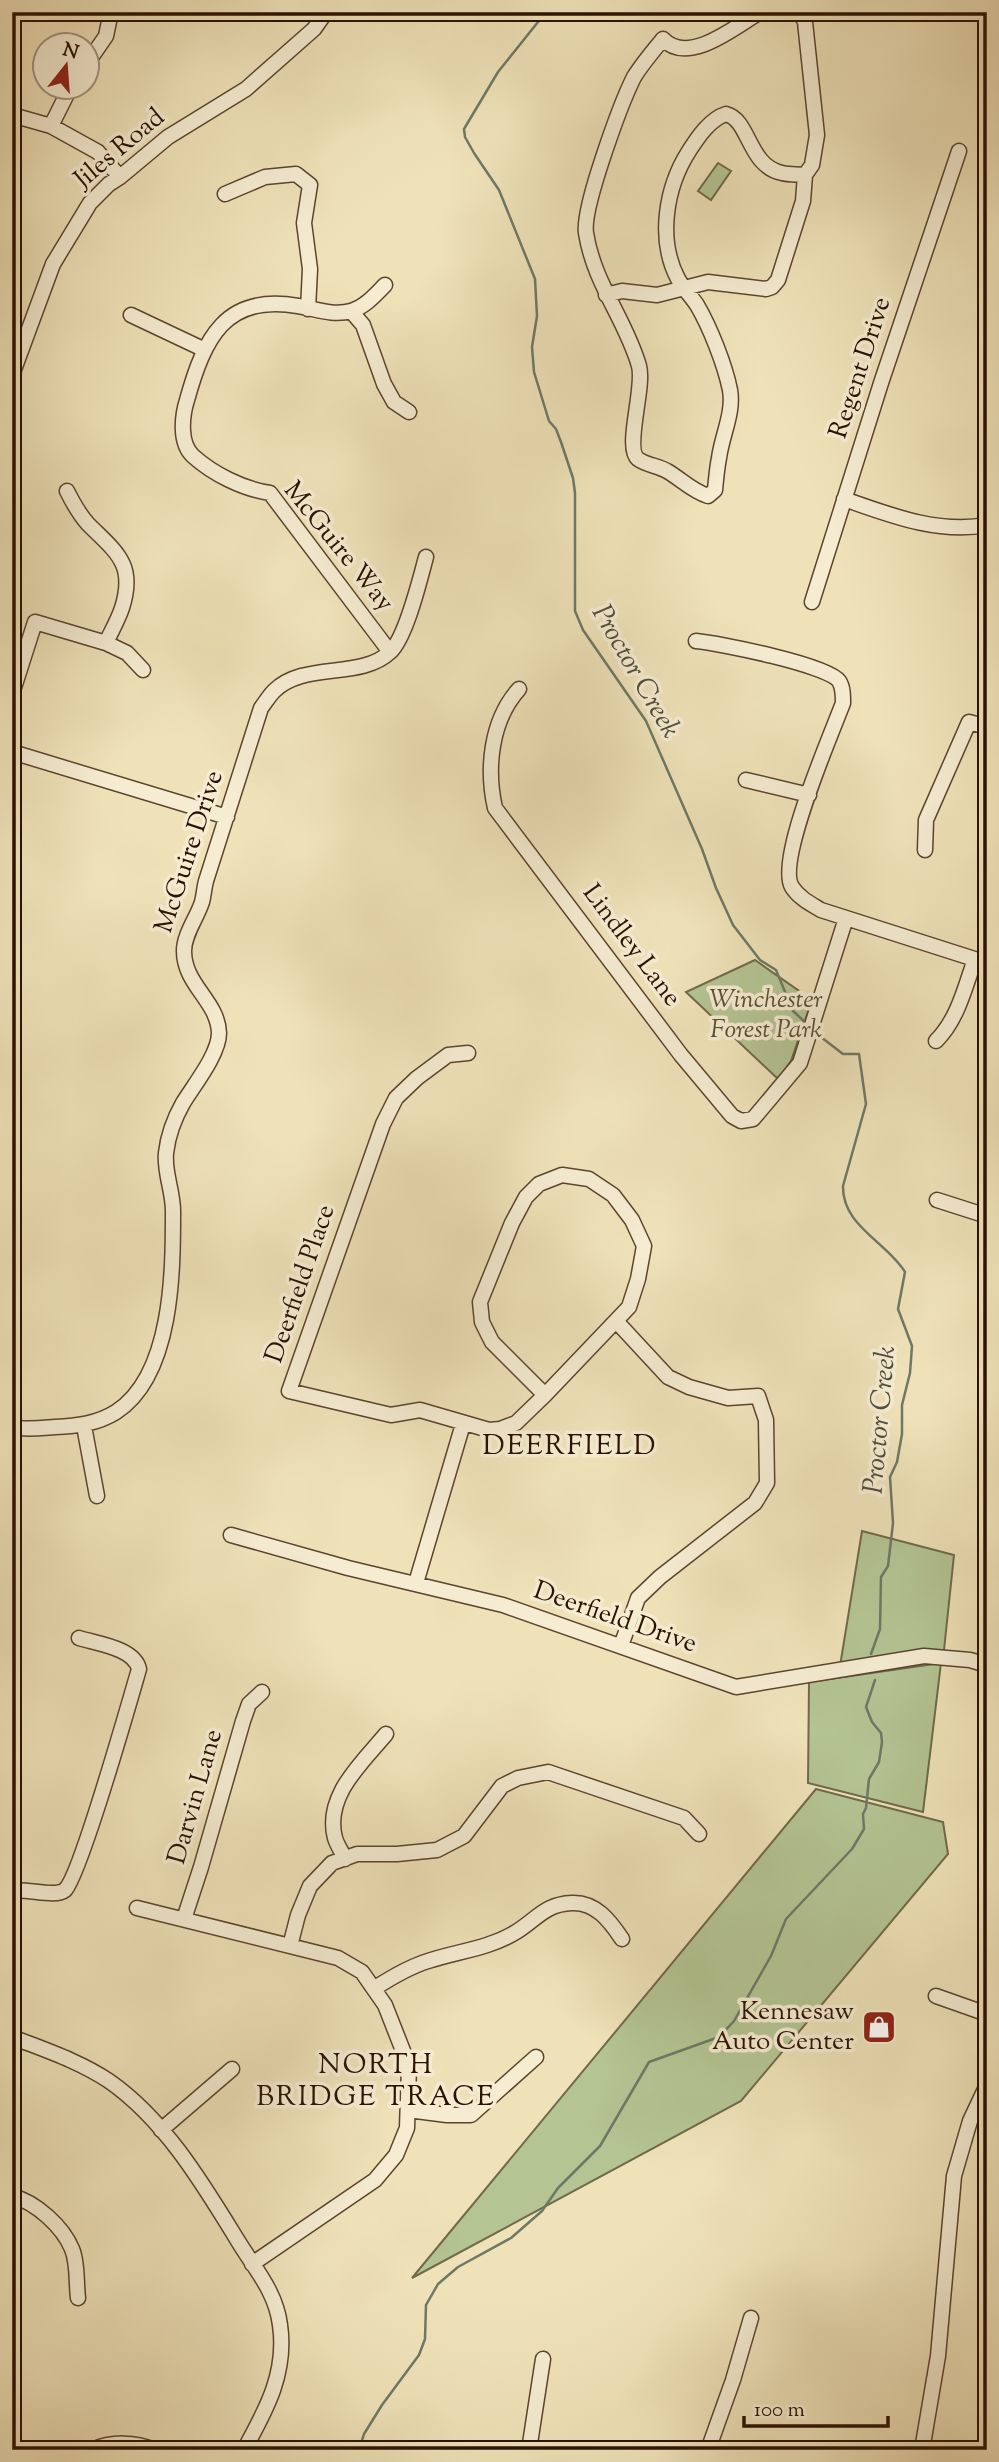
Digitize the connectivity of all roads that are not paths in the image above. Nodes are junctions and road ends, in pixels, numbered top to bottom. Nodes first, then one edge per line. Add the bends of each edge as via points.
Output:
1 (111, 12) edge
2 (326, 12) edge
3 (760, 12) edge
4 (800, 12) edge
5 (102, 42) edge
6 (63, 102) edge
7 (12, 115) edge
8 (51, 126) junction
9 (959, 151) dead end
10 (805, 175) junction
11 (120, 177) junction
12 (225, 194) dead end
13 (385, 285) dead end
14 (685, 289) junction
15 (606, 295) junction
16 (308, 309) junction
17 (351, 310) junction
18 (131, 315) dead end
19 (205, 350) junction
20 (12, 375) edge
21 (409, 412) dead end
22 (67, 492) dead end
23 (844, 499) junction
24 (987, 525) edge
25 (426, 556) dead end
26 (812, 602) dead end
27 (696, 641) dead end
28 (106, 643) junction
29 (390, 652) junction
30 (144, 670) dead end
31 (519, 689) dead end
32 (12, 694) edge
33 (987, 727) edge
34 (12, 752) edge
35 (746, 780) dead end
36 (809, 795) junction
37 (227, 817) junction
38 (925, 850) dead end
39 (846, 918) junction
40 (981, 961) edge
41 (936, 1041) dead end
42 (468, 1053) dead end
43 (937, 1200) dead end
44 (987, 1216) edge
45 (617, 1322) junction
46 (545, 1395) junction
47 (463, 1424) junction
48 (84, 1426) junction
49 (12, 1427) edge
50 (97, 1496) dead end
51 (231, 1535) dead end
52 (416, 1583) junction
53 (79, 1638) dead end
54 (621, 1646) junction
55 (987, 1665) edge
56 (262, 1692) dead end
57 (386, 1734) dead end
58 (699, 1834) dead end
59 (345, 1858) junction
60 (12, 1891) edge
61 (137, 1908) dead end
62 (184, 1919) junction
63 (622, 1939) dead end
64 (290, 1946) junction
65 (375, 1988) junction
66 (936, 1996) dead end
67 (987, 2014) edge
68 (12, 2038) edge
69 (536, 2057) dead end
70 (232, 2069) dead end
71 (987, 2085) edge
72 (408, 2110) junction
73 (161, 2130) junction
74 (12, 2196) edge
75 (252, 2264) junction
76 (78, 2298) dead end
77 (751, 2318) dead end
78 (543, 2359) dead end
79 (92, 2450) edge
80 (155, 2450) edge
81 (244, 2450) edge
82 (529, 2450) edge
83 (708, 2450) edge
84 (922, 2450) edge

1 - 5 street
2 - 11 street, Jiles Road via 314,29 246,89 169,137
3 - 15 street via 690,49 676,49 663,39 635,76 586,215 586,233
4 - 10 street via 805,22 817,135 812,165
6 - 8 street
7 - 8 street
8 - 11 street via 99,152
9 - 23 street, Regent Drive
10 - 14 street via 793,238 772,287 708,282
10 - 14 street via 783,174 767,166 730,114 712,122 680,166 669,199 668,242
11 - 20 street, Jiles Road via 90,203 53,264
12 - 16 street via 265,177 296,174 310,185 304,223 310,269
13 - 17 street via 367,303
14 - 15 street via 657,295 622,291
14 - 15 street via 698,306 730,391 715,490 708,496 637,458 632,449 640,369
16 - 17 street, McGuire Way
16 - 19 street, McGuire Way via 263,303 247,307 213,332
17 - 21 street via 363,325 394,402
18 - 19 street
19 - 29 street, McGuire Way via 183,413 189,453 207,468 270,493
22 - 28 street via 126,569 122,608
23 - 24 street via 922,523 956,529
23 - 26 street, Regent Drive
25 - 29 street via 400,636
27 - 36 street via 802,664 838,680 843,703
28 - 30 street via 127,653
28 - 32 street via 35,622
29 - 37 street, McGuire Drive via 361,666 299,677 274,690 261,708
31 - 39 street, Lindley Lane via 507,703 498,726 491,763 495,808 681,1055 741,1121 753,1119 800,1063
33 - 38 street via 969,722 926,820
34 - 37 street
35 - 36 street
36 - 39 street via 793,837 788,866 791,886 821,910
37 - 48 street, McGuire Drive via 184,949 186,969 212,1008 219,1033 209,1061 169,1132 171,1286 158,1354 138,1391 116,1412
39 - 40 street
40 - 41 street via 954,1019
42 - 47 street, Deerfield Place via 448,1055 396,1098 289,1391 391,1415 420,1410
43 - 44 street
45 - 46 street, Deerfield Place
45 - 46 street, Deerfield Place via 629,1307 644,1246 632,1220 613,1195 589,1179 562,1175 539,1184 512,1223 480,1303 482,1322 492,1342
45 - 54 street via 667,1377 728,1398 758,1396 766,1420 767,1483 755,1503 638,1598
46 - 47 street, Deerfield Place via 516,1423 500,1429
47 - 52 street
48 - 49 street, McGuire Drive
48 - 50 street
51 - 52 street, Deerfield Drive
52 - 54 street, Deerfield Drive via 503,1605
53 - 60 street via 131,1655 139,1669 69,1884 55,1894 24,1888
54 - 55 street, Deerfield Drive via 736,1686 924,1657
56 - 62 street, Darvin Lane via 249,1704 243,1721
57 - 59 street via 346,1780 335,1805 335,1838
58 - 59 street via 684,1818 548,1772 502,1786 464,1836 437,1850
59 - 64 street via 332,1863 310,1886
61 - 62 street
62 - 64 street
63 - 65 street via 609,1920 589,1906 548,1907 516,1932 485,1947 429,1961
64 - 65 street via 338,1958 362,1972
65 - 72 street via 409,2066
66 - 67 street
68 - 73 street via 107,2080
69 - 72 street via 471,2115
70 - 73 street
71 - 84 street via 970,2121 954,2176 938,2356
72 - 75 street via 407,2129 396,2155 375,2180
73 - 75 street
74 - 76 street via 60,2229 73,2251
75 - 81 street via 267,2283 277,2308 281,2358 273,2395
77 - 83 street
78 - 82 street
79 - 80 street via 132,2443

